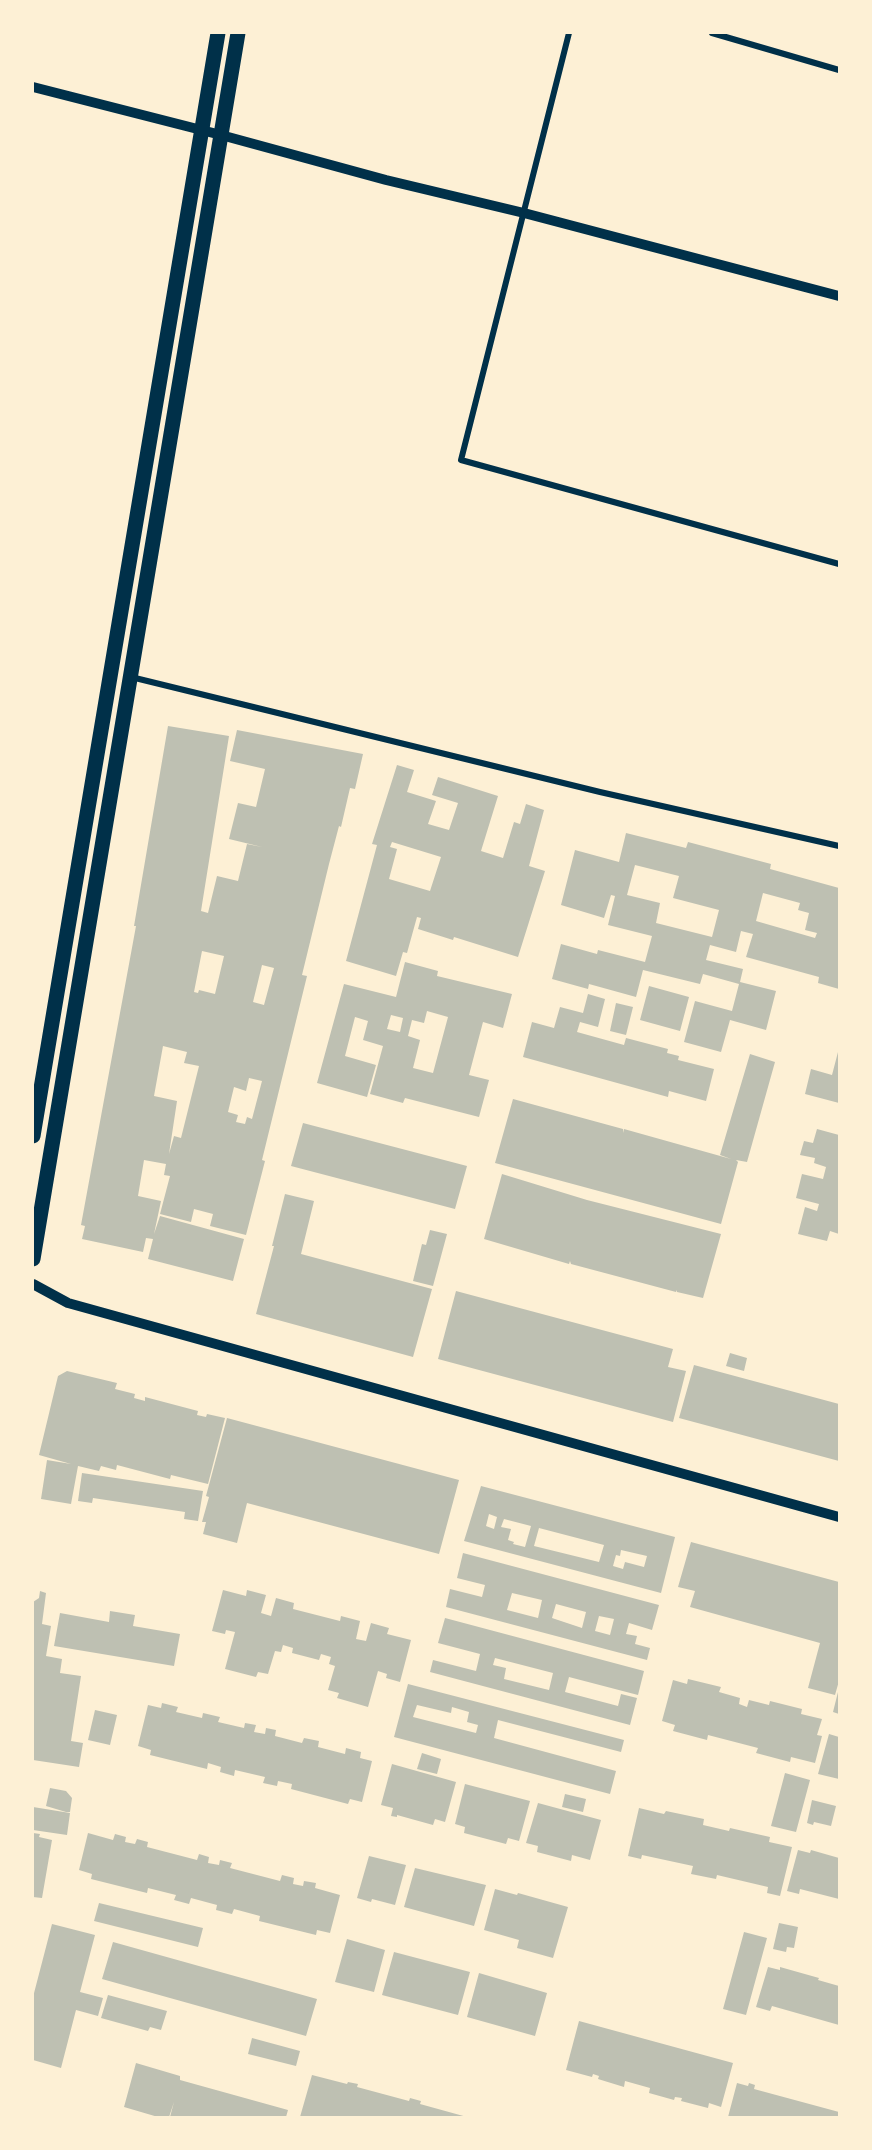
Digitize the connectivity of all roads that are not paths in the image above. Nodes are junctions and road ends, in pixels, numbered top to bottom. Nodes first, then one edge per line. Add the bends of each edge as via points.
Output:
1 (218, 33) edge
2 (238, 33) edge
3 (569, 33) edge
4 (712, 33) edge
5 (839, 70) edge
6 (33, 87) edge
7 (202, 130) junction
8 (221, 135) junction
9 (524, 213) junction
10 (839, 296) edge
11 (839, 564) edge
12 (130, 676) junction
13 (839, 846) edge
14 (33, 1136) edge
15 (33, 1259) edge
16 (33, 1284) edge
17 (839, 1517) edge

1 - 7 main road
2 - 8 main road
3 - 9 street
4 - 5 street
6 - 7 street
7 - 8 street
7 - 14 main road
8 - 9 street
8 - 12 main road
9 - 10 street
9 - 11 street via 462,460
12 - 13 street via 588,789
12 - 15 main road
16 - 17 street via 68,1303

